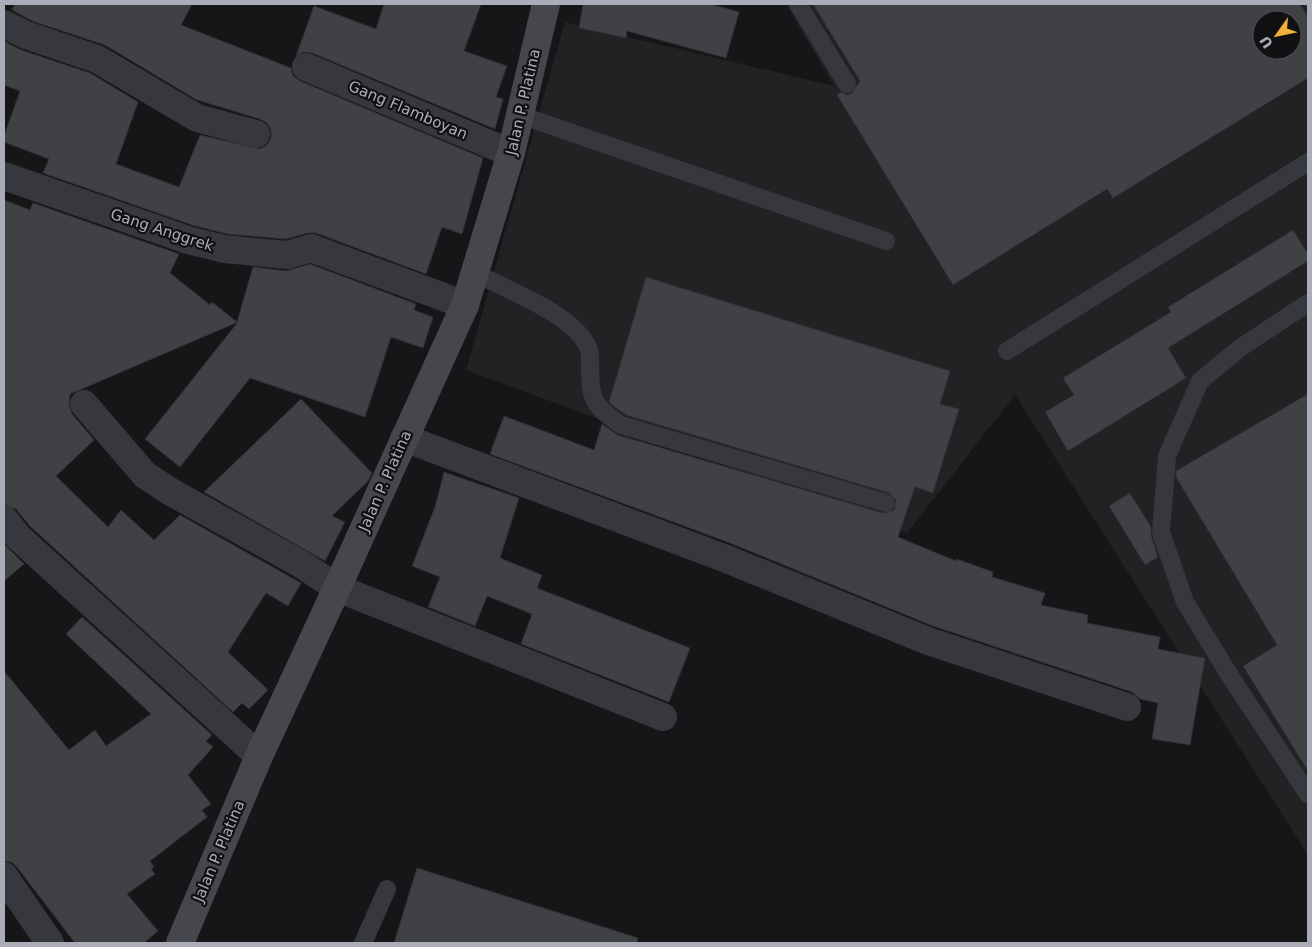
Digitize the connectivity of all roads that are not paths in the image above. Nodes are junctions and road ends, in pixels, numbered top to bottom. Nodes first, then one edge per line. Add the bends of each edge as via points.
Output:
1 (546, 4) edge
2 (798, 4) edge
3 (4, 24) edge
4 (306, 67) dead end
5 (847, 84) dead end
6 (520, 115) junction
7 (256, 134) dead end
8 (511, 153) junction
9 (1308, 162) edge
10 (4, 176) edge
11 (886, 241) dead end
12 (475, 273) junction
13 (1308, 303) edge
14 (465, 305) junction
15 (1007, 351) dead end
16 (84, 404) dead end
17 (404, 438) junction
18 (886, 503) dead end
19 (4, 519) edge
20 (337, 588) junction
21 (1127, 707) dead end
22 (663, 717) dead end
23 (259, 756) junction
24 (1308, 794) edge
25 (4, 876) edge
26 (387, 889) dead end
27 (186, 942) edge
28 (50, 943) edge
29 (363, 943) edge

1 - 6 street, Jalan P. Platina
2 - 5 lane
3 - 7 street via 97,59 197,118
4 - 8 street, Gang Flamboyan
6 - 8 street, Jalan P. Platina
6 - 11 lane
8 - 12 street, Jalan P. Platina
9 - 15 lane
10 - 14 street, Gang Anggrek via 188,240 224,249 287,255 311,248
12 - 14 street, Jalan P. Platina
12 - 18 lane via 565,319 578,330 589,348 590,393 604,414 621,425
13 - 24 lane via 1240,348 1200,381 1167,456 1161,532 1186,602 1230,676
14 - 17 street, Jalan P. Platina
16 - 20 street via 145,474 177,496 301,564
17 - 20 street, Jalan P. Platina
17 - 21 street via 724,558 928,641
19 - 23 street via 18,537
20 - 22 street
20 - 23 street, Jalan P. Platina
23 - 27 street, Jalan P. Platina
25 - 28 street
26 - 29 lane

